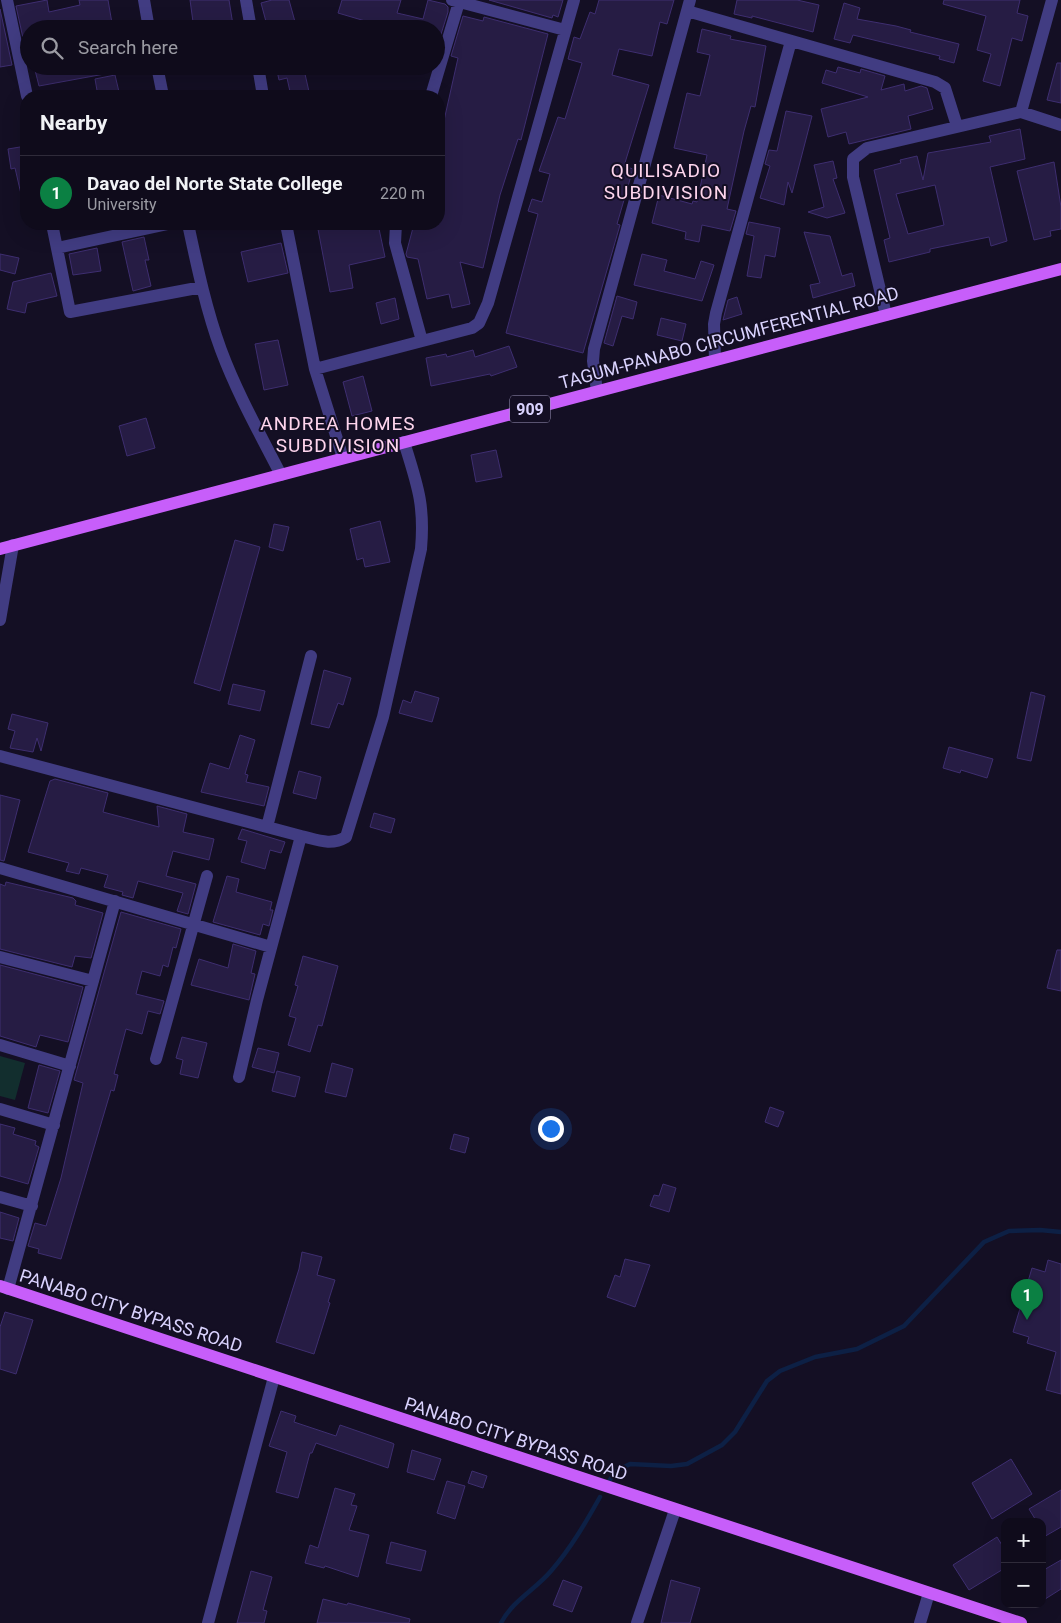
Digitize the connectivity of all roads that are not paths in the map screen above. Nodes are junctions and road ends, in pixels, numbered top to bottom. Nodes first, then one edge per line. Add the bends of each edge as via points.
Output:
1 (7, 0) edge
2 (144, 0) edge
3 (246, 0) edge
4 (574, 0) edge
5 (1052, 0) edge
6 (455, 1) edge
7 (688, 6) edge
8 (148, 20) edge
9 (249, 20) edge
10 (565, 30) junction
11 (445, 41) edge
12 (791, 41) junction
13 (20, 43) edge
14 (25, 75) edge
15 (158, 75) edge
16 (260, 75) edge
17 (436, 75) edge
18 (27, 90) edge
19 (161, 90) edge
20 (262, 90) edge
21 (433, 90) edge
22 (1021, 112) junction
23 (1061, 125) edge
24 (957, 126) junction
25 (53, 230) edge
26 (140, 230) edge
27 (189, 230) edge
28 (287, 230) edge
29 (396, 230) edge
30 (57, 248) junction
31 (1061, 269) edge
32 (202, 287) junction
33 (886, 315) junction
34 (422, 341) junction
35 (715, 360) junction
36 (315, 369) junction
37 (597, 391) junction
38 (404, 442) junction
39 (343, 458) junction
40 (280, 475) junction
41 (13, 545) junction
42 (0, 549) edge
43 (0, 620) edge
44 (311, 656) dead end
45 (0, 756) edge
46 (266, 827) junction
47 (302, 836) junction
48 (0, 868) edge
49 (207, 876) dead end
50 (115, 901) junction
51 (193, 924) junction
52 (271, 946) junction
53 (0, 957) edge
54 (93, 981) junction
55 (0, 1045) edge
56 (156, 1059) dead end
57 (70, 1066) junction
58 (239, 1076) dead end
59 (0, 1109) edge
60 (54, 1125) junction
61 (0, 1197) edge
62 (32, 1206) junction
63 (4, 1287) edge
64 (274, 1377) junction
65 (675, 1510) junction
66 (929, 1593) junction
67 (208, 1623) edge
68 (637, 1623) edge
69 (920, 1623) edge
70 (1021, 1623) edge

1 - 13 street
2 - 8 street
3 - 9 street
4 - 10 street
5 - 22 street
6 - 10 street
6 - 11 street
7 - 12 street
7 - 37 street via 594,349
10 - 34 street via 484,314 472,328
12 - 24 street via 940,85 948,94
12 - 35 street via 716,313
14 - 18 street
15 - 19 street
16 - 20 street
17 - 21 street
22 - 23 street
22 - 24 street
24 - 33 street via 866,148 853,159 853,177
25 - 30 street
26 - 30 street
27 - 32 street
28 - 36 street
29 - 34 street via 395,243
30 - 32 street via 70,312
31 - 33 main road, TAGUM-PANABO CIRCUMFERENTIAL ROAD / 909
32 - 40 street via 221,349
33 - 35 main road, TAGUM-PANABO CIRCUMFERENTIAL ROAD / 909
34 - 36 street
35 - 37 main road, TAGUM-PANABO CIRCUMFERENTIAL ROAD / 909
36 - 39 street
37 - 38 main road, TAGUM-PANABO CIRCUMFERENTIAL ROAD / 909
38 - 39 main road, TAGUM-PANABO CIRCUMFERENTIAL ROAD / 909
38 - 47 street via 421,497 424,522 421,549 383,717 346,836 338,842 327,842
39 - 40 main road, TAGUM-PANABO CIRCUMFERENTIAL ROAD / 909
40 - 41 main road, TAGUM-PANABO CIRCUMFERENTIAL ROAD / 909
41 - 42 main road, TAGUM-PANABO CIRCUMFERENTIAL ROAD / 909
41 - 43 street
44 - 46 street
45 - 46 street
46 - 47 street
47 - 52 street
48 - 50 street
49 - 51 street
50 - 51 street
50 - 54 street
51 - 52 street
51 - 56 street
52 - 58 street
53 - 54 street
54 - 57 street
55 - 57 street
57 - 60 street
59 - 60 street
60 - 62 street
61 - 62 street
62 - 63 street
63 - 64 main road, PANABO CITY BYPASS ROAD
64 - 65 main road, PANABO CITY BYPASS ROAD
64 - 67 street
65 - 66 main road, PANABO CITY BYPASS ROAD
65 - 68 street
66 - 69 street
66 - 70 main road, PANABO CITY BYPASS ROAD

